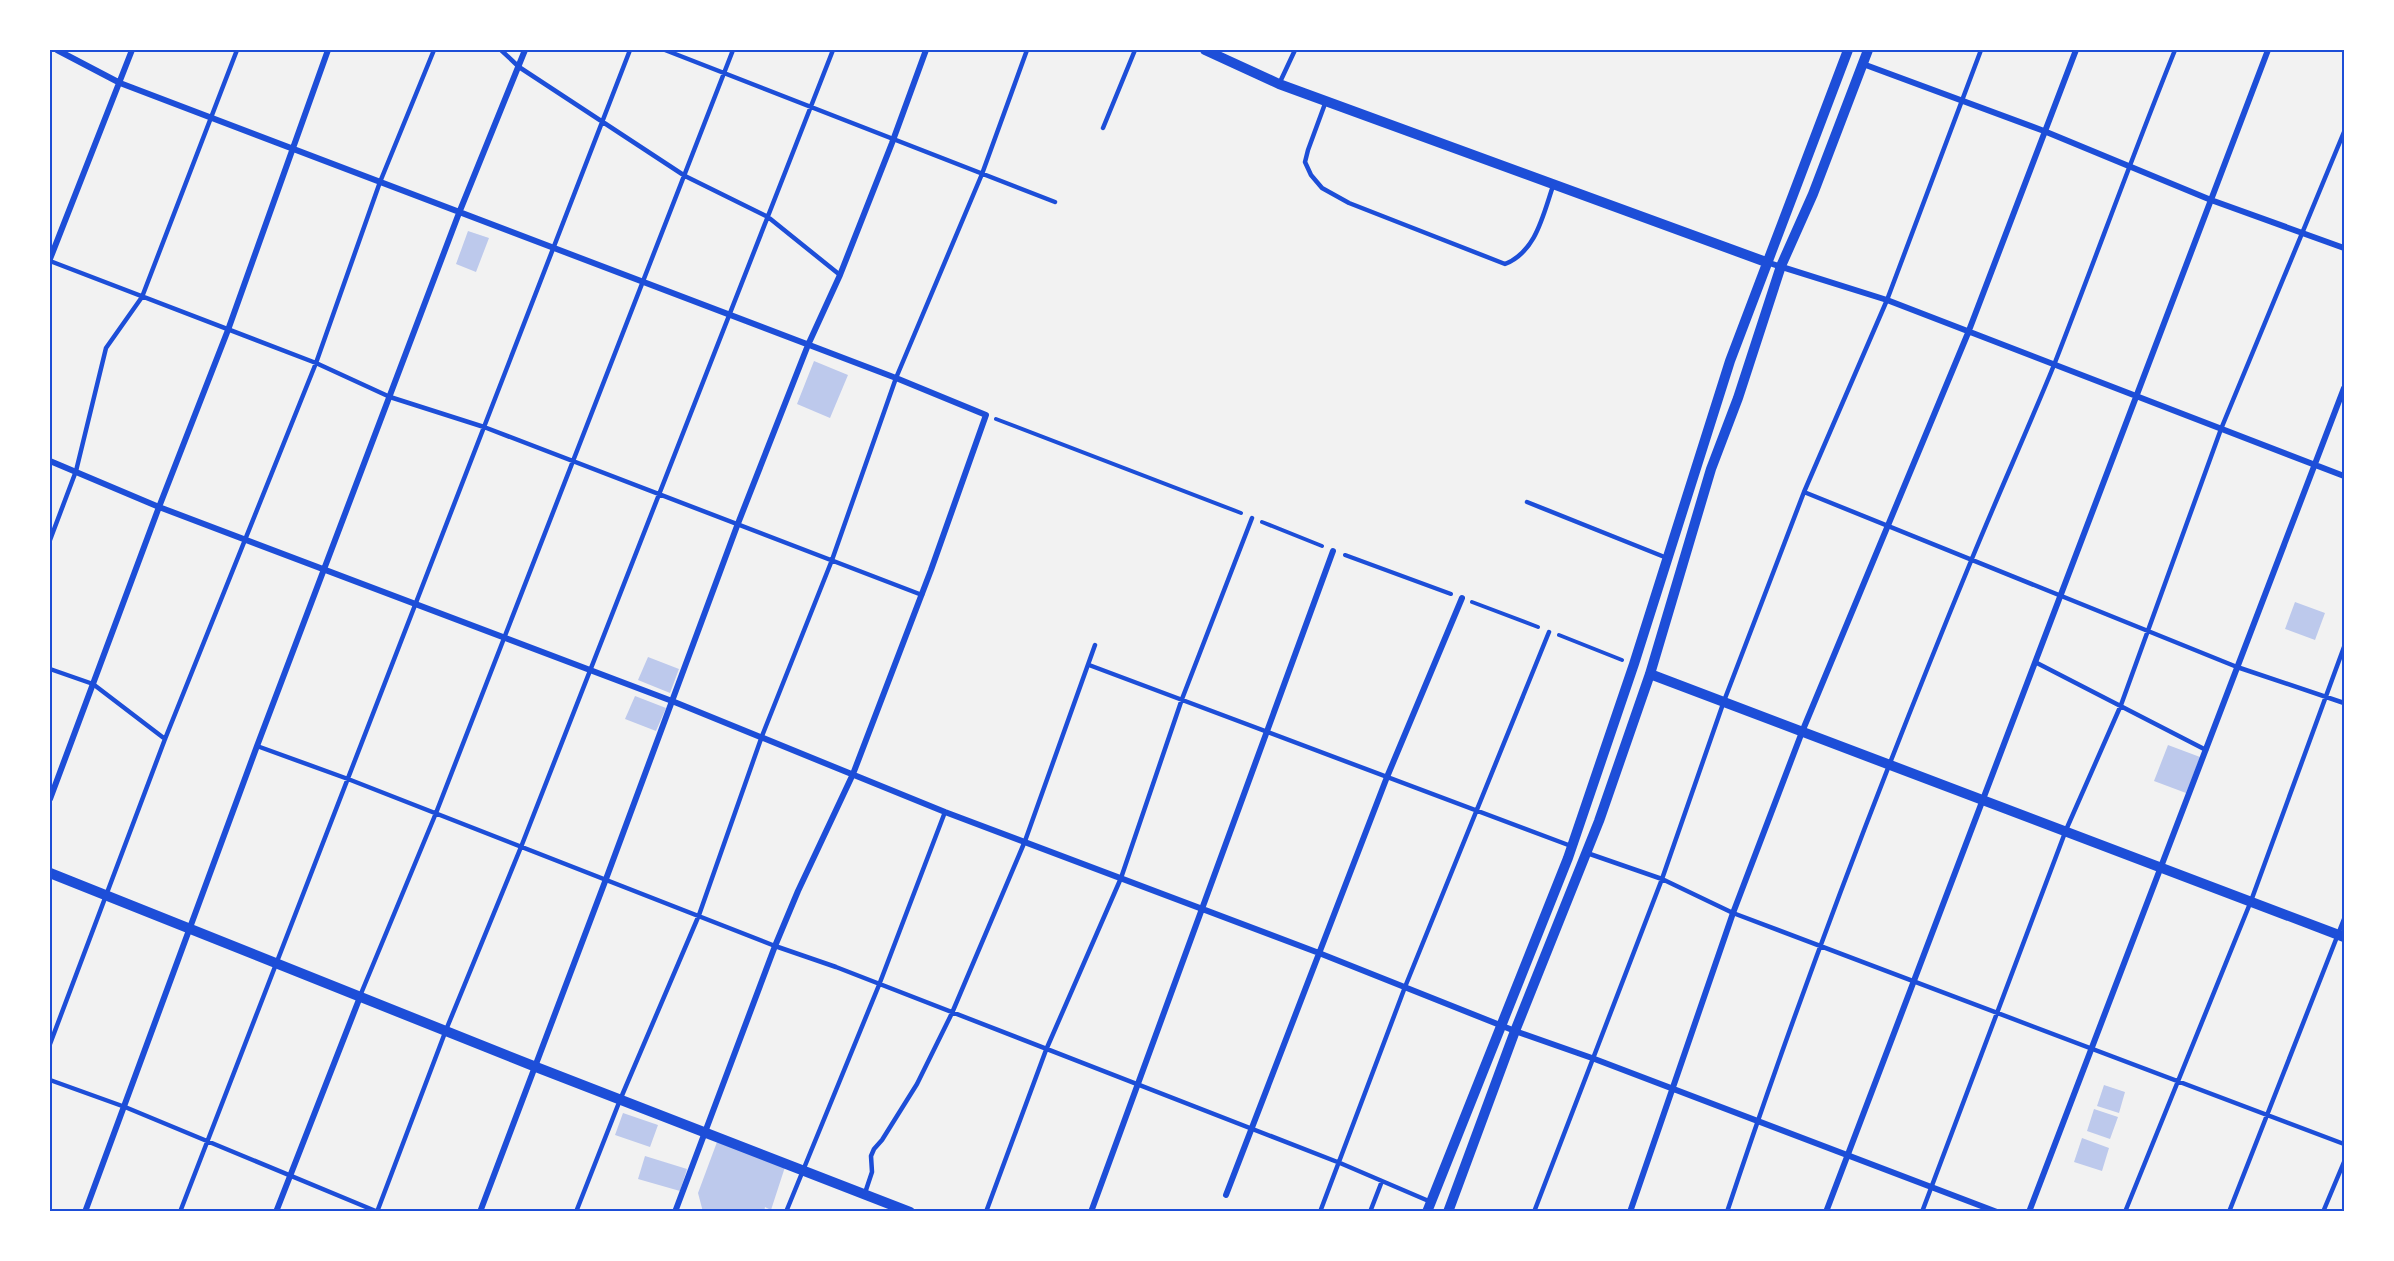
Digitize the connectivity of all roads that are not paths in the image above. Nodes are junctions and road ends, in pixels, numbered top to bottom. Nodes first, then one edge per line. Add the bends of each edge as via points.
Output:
1 (57, 50) edge
2 (132, 50) edge
3 (237, 50) edge
4 (328, 50) edge
5 (434, 50) edge
6 (501, 50) edge
7 (525, 50) edge
8 (630, 50) edge
9 (664, 50) edge
10 (733, 50) edge
11 (833, 50) edge
12 (926, 50) edge
13 (1027, 50) edge
14 (1135, 50) edge
15 (1205, 50) edge
16 (1295, 50) edge
17 (1848, 50) edge
18 (1868, 50) edge
19 (1981, 50) edge
20 (2076, 50) edge
21 (2175, 50) edge
22 (2268, 50) edge
23 (1863, 64) junction
24 (519, 67) junction
25 (724, 73) junction
26 (120, 83) junction
27 (1279, 84) junction
28 (1326, 101) junction
29 (1961, 101) junction
30 (811, 107) junction
31 (211, 118) junction
32 (603, 121) junction
33 (1103, 128) dead end
34 (2044, 131) junction
35 (2344, 132) edge
36 (894, 138) junction
37 (292, 149) junction
38 (2128, 167) junction
39 (982, 174) junction
40 (685, 176) junction
41 (380, 182) junction
42 (1553, 184) junction
43 (2211, 200) junction
44 (1055, 202) dead end
45 (459, 213) junction
46 (768, 218) junction
47 (2304, 233) junction
48 (553, 248) junction
49 (2344, 248) edge
50 (50, 260) edge
51 (1766, 262) junction
52 (1781, 266) junction
53 (840, 275) junction
54 (643, 283) junction
55 (142, 297) junction
56 (1887, 300) junction
57 (729, 316) junction
58 (228, 330) junction
59 (1968, 333) junction
60 (808, 345) junction
61 (316, 363) junction
62 (2054, 365) junction
63 (896, 378) junction
64 (2344, 388) edge
65 (390, 397) junction
66 (2138, 397) junction
67 (484, 427) junction
68 (2221, 429) junction
69 (50, 461) edge
70 (573, 461) junction
71 (2315, 465) junction
72 (76, 471) junction
73 (2344, 476) edge
74 (1804, 492) junction
75 (659, 494) junction
76 (1527, 502) dead end
77 (159, 507) junction
78 (1252, 518) road end
79 (736, 526) junction
80 (1887, 526) junction
81 (50, 540) edge
82 (245, 540) junction
83 (1333, 551) road end
84 (1667, 558) junction
85 (832, 560) junction
86 (1971, 561) junction
87 (324, 569) junction
88 (922, 595) junction
89 (2060, 596) junction
90 (1462, 598) road end
91 (415, 603) junction
92 (2148, 630) junction
93 (1549, 632) road end
94 (503, 637) junction
95 (1095, 645) dead end
96 (2344, 647) edge
97 (2035, 662) junction
98 (1089, 665) junction
99 (2237, 667) junction
100 (50, 669) edge
101 (589, 669) junction
102 (1650, 674) junction
103 (93, 684) junction
104 (2326, 696) junction
105 (1182, 699) junction
106 (672, 701) junction
107 (1724, 701) junction
108 (2344, 703) edge
109 (2121, 705) junction
110 (1268, 731) junction
111 (1802, 732) junction
112 (762, 736) junction
113 (165, 739) junction
114 (257, 746) junction
115 (2206, 750) junction
116 (1889, 765) junction
117 (853, 774) junction
118 (1387, 777) junction
119 (348, 779) junction
120 (50, 799) edge
121 (1982, 801) junction
122 (1476, 810) junction
123 (945, 812) junction
124 (436, 813) junction
125 (2066, 830) junction
126 (1025, 841) junction
127 (1571, 846) junction
128 (521, 847) junction
129 (1587, 853) junction
130 (2161, 866) junction
131 (50, 873) edge
132 (1121, 878) junction
133 (606, 879) junction
134 (1662, 879) junction
135 (106, 895) junction
136 (2251, 901) junction
137 (1201, 910) junction
138 (1733, 913) junction
139 (699, 915) junction
140 (2344, 919) edge
141 (190, 930) junction
142 (2342, 936) edge
143 (775, 946) junction
144 (1820, 946) junction
145 (1319, 953) junction
146 (275, 963) junction
147 (1914, 981) junction
148 (879, 985) junction
149 (1405, 987) junction
150 (360, 997) junction
151 (952, 1013) junction
152 (1996, 1013) junction
153 (1500, 1025) junction
154 (446, 1030) junction
155 (1515, 1031) junction
156 (50, 1044) edge
157 (2092, 1048) junction
158 (1046, 1050) junction
159 (1592, 1058) junction
160 (536, 1067) junction
161 (50, 1080) edge
162 (2179, 1081) junction
163 (1136, 1085) junction
164 (1672, 1088) junction
165 (620, 1100) junction
166 (124, 1107) junction
167 (2268, 1116) junction
168 (1757, 1120) junction
169 (1252, 1129) junction
170 (706, 1132) junction
171 (206, 1142) junction
172 (2344, 1144) edge
173 (1848, 1155) junction
174 (2344, 1162) edge
175 (1340, 1163) junction
176 (802, 1169) junction
177 (290, 1176) junction
178 (1382, 1181) junction
179 (1932, 1187) junction
180 (864, 1194) junction
181 (1226, 1195) dead end
182 (1429, 1207) edge
183 (887, 1208) edge
184 (377, 1211) edge
185 (85, 1212) edge
186 (180, 1212) edge
187 (276, 1212) edge
188 (480, 1212) edge
189 (576, 1212) edge
190 (675, 1212) edge
191 (786, 1212) edge
192 (910, 1212) edge
193 (986, 1212) edge
194 (1091, 1212) edge
195 (1320, 1212) edge
196 (1370, 1212) edge
197 (1448, 1212) edge
198 (1534, 1212) edge
199 (1630, 1212) edge
200 (1727, 1212) edge
201 (1826, 1212) edge
202 (1922, 1212) edge
203 (1997, 1212) edge
204 (2029, 1212) edge
205 (2125, 1212) edge
206 (2229, 1212) edge
207 (2323, 1212) edge

1 - 26 street
2 - 26 street
3 - 31 lane
4 - 37 street
5 - 41 lane
6 - 24 lane
7 - 24 street
8 - 32 lane
9 - 25 lane
10 - 25 lane
11 - 30 lane
12 - 36 street
13 - 39 lane
14 - 33 lane
15 - 27 street
16 - 27 lane
17 - 51 street
18 - 23 street
19 - 29 lane
20 - 34 street
21 - 38 lane
22 - 43 street
23 - 29 street
23 - 52 street
24 - 32 lane
24 - 45 street
25 - 30 lane
25 - 40 lane
26 - 31 street
26 - 50 street
27 - 28 street
28 - 42 street
28 - 42 lane via 1305,162 1322,188 1349,203 1505,264 1527,250
29 - 34 street
29 - 56 lane
30 - 36 lane
30 - 46 lane
31 - 37 street
31 - 55 lane
32 - 40 lane
32 - 48 lane
34 - 38 street
34 - 59 street
35 - 47 lane
36 - 39 lane
36 - 53 street
37 - 41 street
37 - 58 street
38 - 43 street
38 - 62 lane
39 - 44 lane
39 - 63 lane
40 - 46 lane
40 - 54 lane
41 - 45 street
41 - 61 lane
42 - 51 street
43 - 47 street
43 - 66 street
45 - 48 street
45 - 65 street
46 - 53 lane
46 - 57 lane
47 - 49 street
47 - 68 lane
48 - 54 street
48 - 67 lane
50 - 55 lane
51 - 52 street
51 - 84 street via 1711,415
52 - 56 street
52 - 102 street via 1711,469
53 - 60 street
54 - 57 street
54 - 70 lane
55 - 58 lane
55 - 72 lane via 106,348
56 - 59 street
56 - 74 lane
57 - 60 street
57 - 75 lane
58 - 61 lane
58 - 77 street
59 - 62 street
59 - 80 street
60 - 63 street
60 - 79 street
61 - 65 lane
61 - 82 lane
62 - 66 street
62 - 86 lane
63 - 85 lane
63 - 88 street via 986,415
64 - 71 street
65 - 67 lane
65 - 87 street
66 - 68 street
66 - 89 street
67 - 70 lane
67 - 91 lane
68 - 71 street
68 - 92 lane
69 - 72 street
70 - 75 lane
70 - 94 lane
71 - 73 street
71 - 99 street
72 - 77 street
72 - 81 lane
74 - 80 lane
74 - 107 lane
75 - 79 lane
75 - 101 lane
76 - 84 lane
77 - 82 street
77 - 103 street
78 - 105 lane
79 - 85 lane
79 - 106 street
80 - 86 lane
80 - 111 street
82 - 87 street
82 - 113 lane
83 - 110 street
84 - 127 street
85 - 88 lane
85 - 112 lane
86 - 89 lane
86 - 116 lane
87 - 91 street
87 - 114 street
88 - 117 street
89 - 92 lane
89 - 97 street
90 - 118 street
91 - 94 street
91 - 119 lane
92 - 99 lane
92 - 109 lane
93 - 122 lane
94 - 101 street
94 - 124 lane
95 - 98 lane
96 - 104 lane
97 - 109 lane
97 - 121 street
98 - 105 lane
98 - 126 lane
99 - 104 lane
99 - 115 street
100 - 103 lane
101 - 106 street
101 - 128 lane
102 - 107 street
102 - 129 street
103 - 113 lane
103 - 120 street
104 - 108 lane
104 - 136 lane
105 - 110 lane
105 - 132 lane
106 - 112 street
106 - 133 street
107 - 111 street
107 - 134 lane
109 - 115 lane
109 - 125 lane
110 - 118 lane
110 - 137 street
111 - 116 street
111 - 138 street
112 - 117 street
112 - 139 lane
113 - 135 lane
114 - 119 lane
114 - 141 street
115 - 130 street
116 - 121 street
116 - 144 lane
117 - 123 street
117 - 143 street
118 - 122 lane
118 - 145 street
119 - 124 lane
119 - 146 lane
121 - 125 street
121 - 147 street
122 - 127 lane
122 - 149 lane
123 - 126 street
123 - 148 lane
124 - 128 lane
124 - 150 lane
125 - 130 street
125 - 152 lane
126 - 132 street
126 - 151 lane
127 - 153 street
128 - 133 lane
128 - 154 lane
129 - 134 lane
129 - 155 street
130 - 136 street
130 - 157 street
131 - 135 street
132 - 137 street
132 - 158 lane
133 - 139 lane
133 - 160 street
134 - 138 lane
134 - 159 lane
135 - 141 street
135 - 156 lane
136 - 142 street
136 - 162 lane
137 - 145 street
137 - 163 street
138 - 144 lane
138 - 164 street
139 - 143 lane
139 - 165 lane
140 - 142 lane
141 - 146 street
141 - 166 street
142 - 167 lane
143 - 148 lane
143 - 170 street
144 - 147 lane
144 - 168 lane
145 - 149 street
145 - 169 street
146 - 150 street
146 - 171 lane
147 - 152 lane
147 - 173 street
148 - 151 lane
148 - 176 lane
149 - 153 street
149 - 175 lane
150 - 154 street
150 - 177 street
151 - 158 lane
151 - 180 lane via 917,1084 874,1149 872,1172
152 - 157 lane
152 - 179 lane
153 - 155 street
153 - 182 street
154 - 160 street
154 - 184 lane
155 - 159 street
155 - 197 street
157 - 162 lane
157 - 204 street
158 - 163 lane
158 - 193 lane
159 - 164 street
159 - 198 lane
160 - 165 street
160 - 188 street
161 - 166 lane
162 - 167 lane
162 - 205 lane
163 - 169 lane
163 - 194 street
164 - 168 street
164 - 199 street
165 - 170 street
165 - 189 lane
166 - 171 lane
166 - 185 street
167 - 172 lane
167 - 206 lane
168 - 173 street
168 - 200 lane
169 - 175 lane
169 - 181 street
170 - 176 street
170 - 190 street
171 - 177 lane
171 - 186 lane
173 - 179 street
173 - 201 street
174 - 207 lane
175 - 178 lane
175 - 195 lane
176 - 180 street
176 - 191 lane
177 - 184 lane
177 - 187 street
178 - 182 lane
178 - 196 lane
179 - 202 lane
179 - 203 street
180 - 183 street
183 - 192 street

